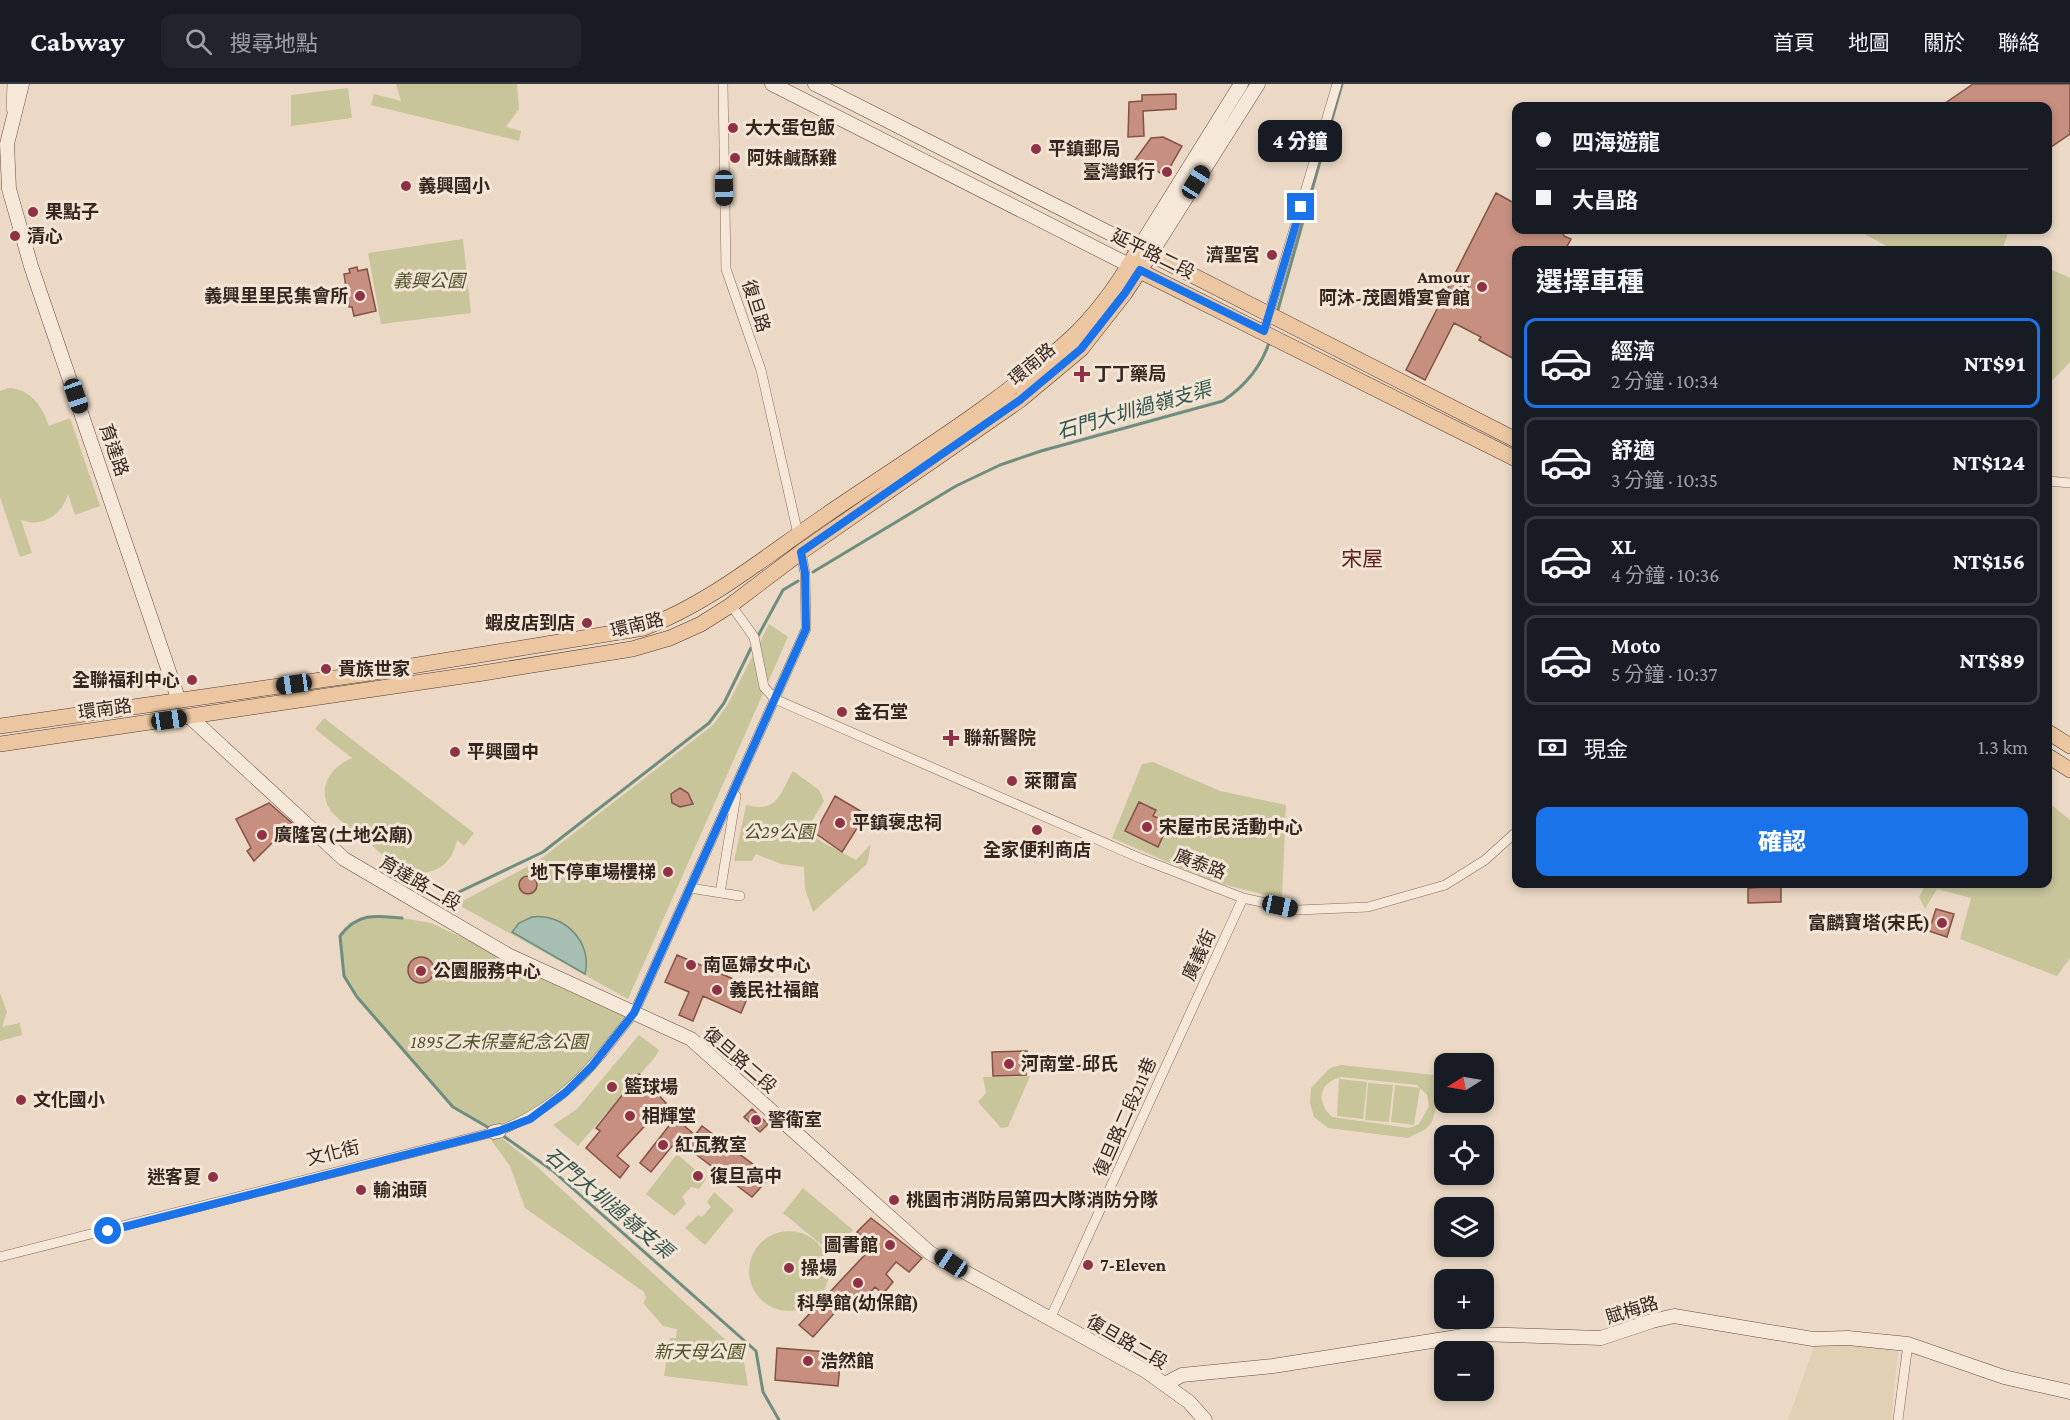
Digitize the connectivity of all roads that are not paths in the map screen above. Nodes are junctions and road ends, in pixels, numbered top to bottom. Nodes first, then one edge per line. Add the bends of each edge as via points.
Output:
1 (12, 84) edge
2 (22, 84) edge
3 (723, 84) edge
4 (772, 84) edge
5 (815, 84) edge
6 (1241, 84) edge
7 (1258, 84) edge
8 (1337, 84) edge
9 (11, 127) junction
10 (1144, 252) junction
11 (1135, 268) junction
12 (1270, 314) junction
13 (1264, 331) junction
14 (1512, 438) edge
15 (1512, 457) edge
16 (2052, 481) edge
17 (2070, 483) edge
18 (798, 534) junction
19 (801, 552) junction
20 (731, 604) junction
21 (479, 656) junction
22 (483, 672) junction
23 (775, 699) junction
24 (179, 701) junction
25 (190, 717) junction
26 (0, 726) edge
27 (2052, 735) edge
28 (0, 744) edge
29 (2070, 746) edge
30 (2052, 759) edge
31 (2070, 770) edge
32 (738, 784) junction
33 (1512, 836) edge
34 (690, 888) junction
35 (720, 893) junction
36 (740, 896) dead end
37 (1244, 898) junction
38 (634, 1013) junction
39 (1184, 1024) joint
40 (0, 1257) edge
41 (1050, 1319) junction
42 (1908, 1344) junction
43 (1165, 1384) junction
44 (2070, 1392) edge
45 (1205, 1420) edge
46 (1898, 1420) edge

1 - 9 street, 育達路
2 - 9 street
3 - 18 street, 復旦路 via 726,269 761,370
4 - 11 street, 延平路二段
5 - 10 street, 延平路二段
6 - 10 street
7 - 10 street
8 - 12 street
9 - 24 street, 育達路 via 7,144 9,189 19,230
10 - 11 main road, 環南路
10 - 12 main road, 延平路二段
11 - 13 main road, 延平路二段
11 - 18 main road, 環南路 via 1071,338 1011,387
11 - 19 main road, 環南路 via 1125,293 1081,349 1020,400
12 - 13 street
12 - 14 main road, 延平路二段
13 - 15 main road, 延平路二段
16 - 17 street
18 - 19 street
18 - 21 main road, 環南路 via 727,586 669,619 644,628
19 - 20 main road, 環南路
19 - 23 street via 806,629
20 - 22 main road, 環南路 via 701,624 652,644
20 - 23 street via 754,637 764,687
21 - 22 main road
21 - 24 main road, 環南路
22 - 25 main road, 環南路
23 - 32 street
23 - 37 street, 廣泰路 via 1142,859
24 - 25 street, 育達路
24 - 26 main road, 環南路
25 - 28 main road, 環南路
25 - 38 street, 育達路二段 via 344,859 508,955
27 - 29 main road
30 - 31 main road
32 - 34 street
32 - 35 street
33 - 37 street, 廣泰路 via 1485,860 1445,885 1368,907 1298,910
34 - 35 street
34 - 38 street
35 - 36 street
37 - 39 street, 廣義街
38 - 40 street, 文化街 via 592,1066 530,1119 496,1132
38 - 41 street, 復旦路二段 via 691,1039 930,1253
39 - 41 street, 復旦路二段211巷 via 1102,1212
41 - 43 street, 復旦路二段
42 - 43 street, 賦梅路 via 1813,1339 1674,1316 1601,1338 1476,1334 1182,1376
42 - 44 street, 賦梅路 via 2004,1377
42 - 46 street
43 - 45 street, 復旦路二段

